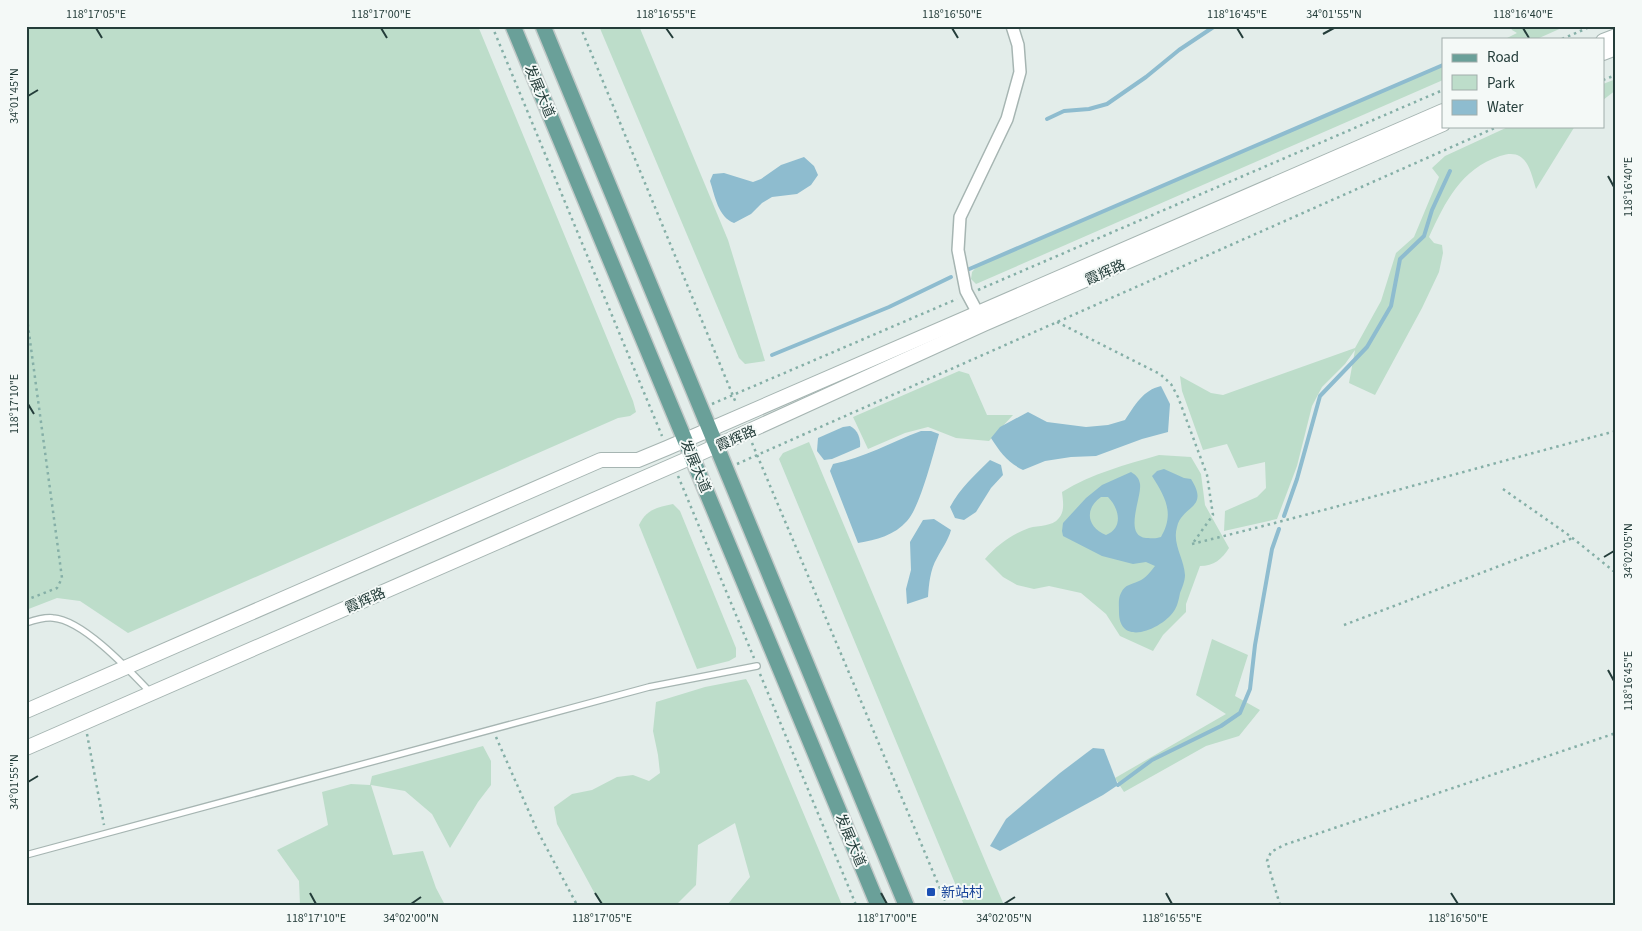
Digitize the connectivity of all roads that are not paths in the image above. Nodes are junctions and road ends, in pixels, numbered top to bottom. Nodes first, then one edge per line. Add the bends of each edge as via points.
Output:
1 (513, 26) edge
2 (544, 26) edge
3 (1012, 26) edge
4 (1616, 36) edge
5 (1604, 41) edge
6 (1616, 48) edge
7 (1604, 53) edge
8 (1442, 111) edge
9 (1442, 124) edge
10 (980, 318) junction
11 (709, 429) junction
12 (685, 440) junction
13 (716, 447) junction
14 (692, 457) junction
15 (26, 623) edge
16 (757, 666) dead end
17 (126, 668) junction
18 (152, 693) junction
19 (26, 711) edge
20 (26, 748) edge
21 (26, 855) edge
22 (878, 905) edge
23 (906, 905) edge

1 - 12 main road, 发展大道
2 - 11 main road, 发展大道
3 - 10 street via 1018,45 1020,72 1006,119 960,217 958,250 968,295
4 - 5 street
6 - 7 street
8 - 10 street, 霞辉路
9 - 10 street, 霞辉路
10 - 11 street, 霞辉路
10 - 13 street, 霞辉路
11 - 12 street, 霞辉路
11 - 13 main road, 发展大道
12 - 14 main road, 发展大道
12 - 17 street, 霞辉路 via 638,460 601,460
13 - 14 street, 霞辉路
13 - 23 main road, 发展大道
14 - 18 street, 霞辉路
14 - 22 main road, 发展大道
15 - 17 lane via 53,618 72,623
16 - 21 lane via 649,687
17 - 18 lane
17 - 19 street, 霞辉路
18 - 20 street, 霞辉路

